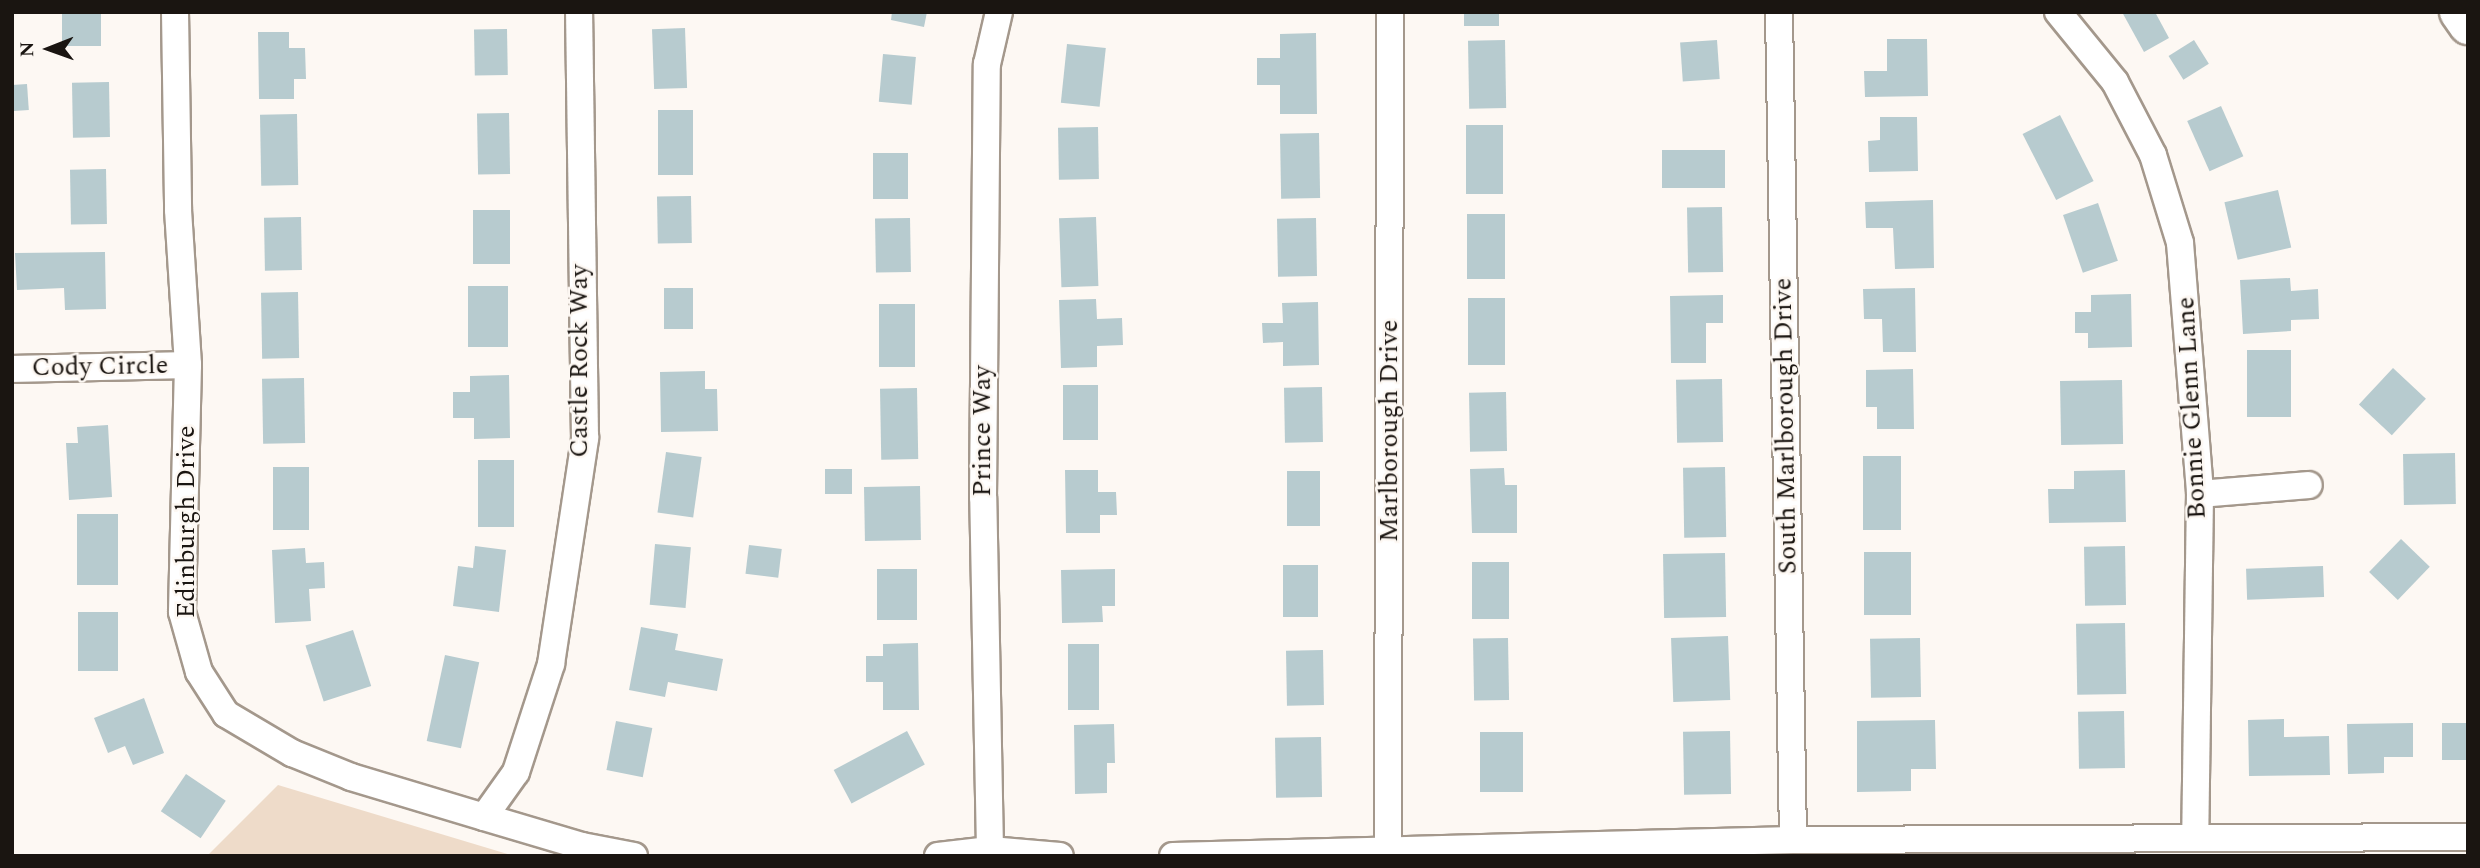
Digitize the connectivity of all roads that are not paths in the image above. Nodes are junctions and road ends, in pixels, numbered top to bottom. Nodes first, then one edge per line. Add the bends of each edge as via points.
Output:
1 (175, 12) edge
2 (579, 12) edge
3 (999, 12) edge
4 (1390, 12) edge
5 (1779, 12) edge
6 (2058, 12) edge
7 (2459, 12) edge
8 (2468, 25) edge
9 (188, 365) junction
10 (12, 369) edge
11 (2309, 485) dead end
12 (2200, 494) junction
13 (484, 817) junction
14 (2195, 837) junction
15 (2468, 837) edge
16 (1793, 840) junction
17 (990, 850) junction
18 (1388, 850) junction
19 (634, 856) edge
20 (938, 856) edge
21 (1060, 856) edge
22 (1173, 856) edge

1 - 9 street, Edinburgh Drive via 178,197
2 - 13 street, Castle Rock Way via 579,281 585,438 551,664 516,772
3 - 17 street, Prince Way via 987,64 983,497
4 - 18 street, Marlborough Drive
5 - 16 street, South Marlborough Drive
6 - 12 street, Bonnie Glenn Lane via 2115,82 2153,155 2180,243
7 - 8 highway
9 - 10 street, Cody Circle
9 - 13 street, Edinburgh Drive via 182,612 199,672 226,714 292,753 351,777
11 - 12 street
12 - 14 street, Bonnie Glenn Lane
13 - 19 street, Edinburgh Drive
14 - 15 street
14 - 16 street
16 - 18 street
17 - 20 street
17 - 21 street
18 - 22 street

